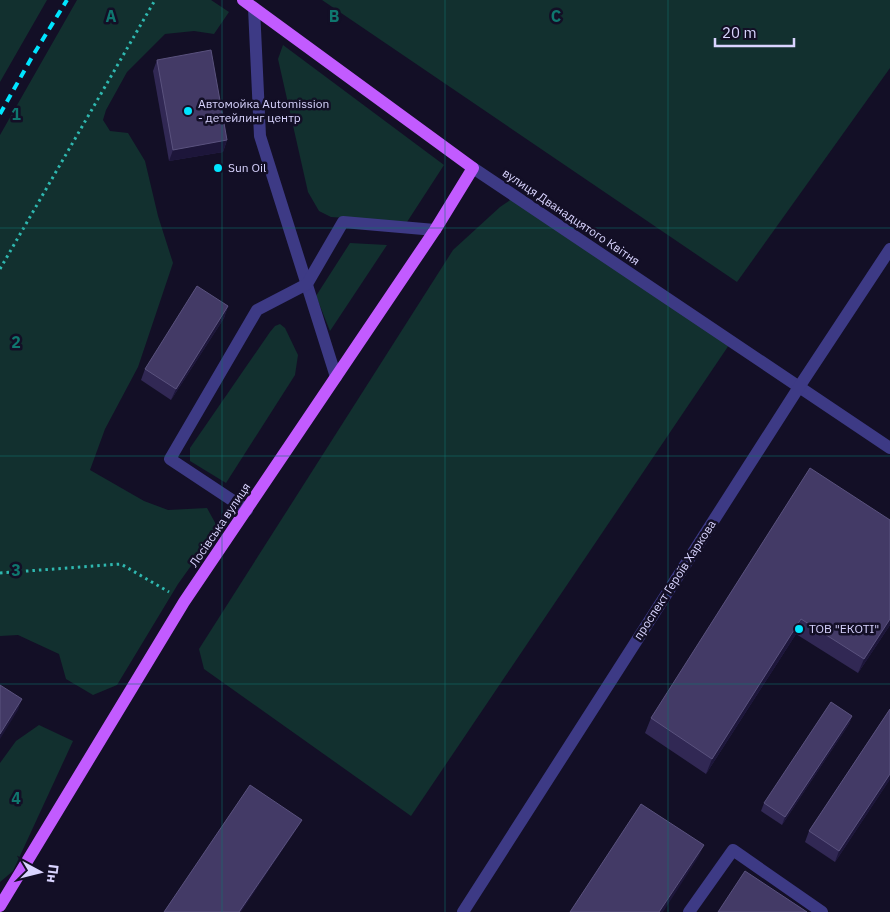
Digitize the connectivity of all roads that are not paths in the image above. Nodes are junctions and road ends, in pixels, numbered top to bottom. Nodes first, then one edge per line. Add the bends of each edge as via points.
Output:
1 (243, 0) edge
2 (254, 8) junction
3 (473, 168) junction
4 (435, 230) junction
5 (890, 250) edge
6 (307, 284) junction
7 (336, 377) junction
8 (799, 388) junction
9 (890, 448) edge
10 (247, 510) junction
11 (0, 906) edge
12 (463, 912) edge
13 (689, 912) edge
14 (822, 912) edge

1 - 2 main road, вулиця Дванадцятого Квітня
2 - 3 main road, вулиця Дванадцятого Квітня
2 - 6 street via 260,136
3 - 4 main road, Лосівська вулиця
3 - 8 street, вулиця Дванадцятого Квітня
4 - 6 street via 343,222
4 - 7 main road, Лосівська вулиця
5 - 8 street, проспект Героїв Харкова
6 - 7 street
6 - 10 street via 257,310 170,459
7 - 10 main road, Лосівська вулиця
8 - 9 street, вулиця Дванадцятого Квітня
8 - 12 street, проспект Героїв Харкова
10 - 11 main road, Лосівська вулиця via 184,602
13 - 14 street via 732,850

